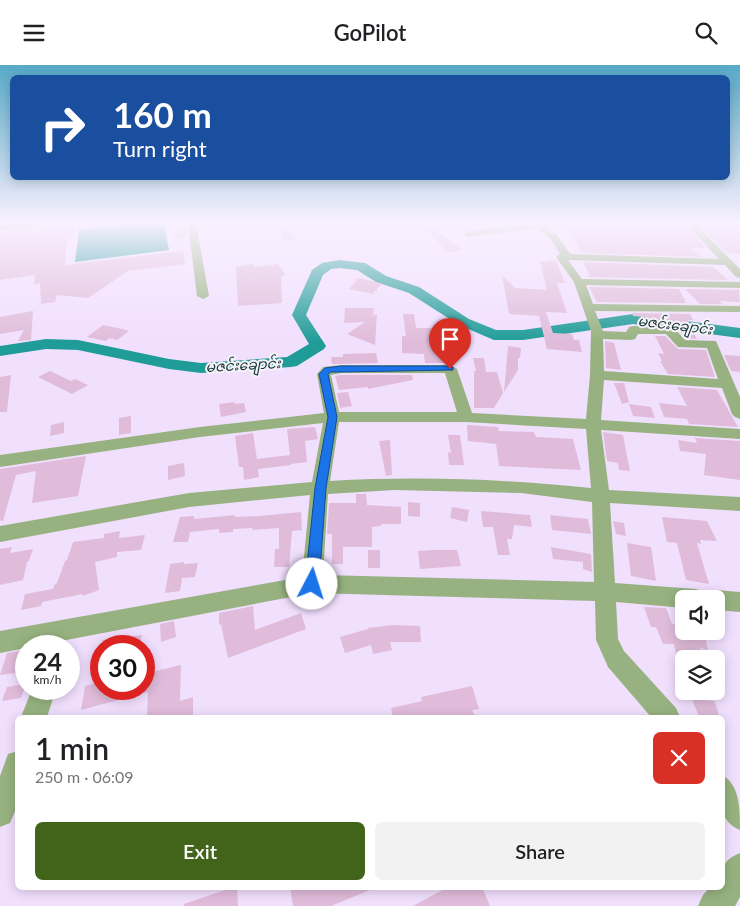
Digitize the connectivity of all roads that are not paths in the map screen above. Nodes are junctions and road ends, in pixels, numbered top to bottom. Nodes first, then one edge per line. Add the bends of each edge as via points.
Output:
1 (198, 263) edge
2 (565, 263) edge
3 (728, 263) edge
4 (740, 275) edge
5 (579, 282) junction
6 (740, 285) edge
7 (203, 296) dead end
8 (740, 309) edge
9 (591, 311) junction
10 (597, 333) junction
11 (598, 375) junction
12 (727, 384) junction
13 (740, 414) edge
14 (332, 417) junction
15 (466, 417) junction
16 (593, 425) junction
17 (740, 434) edge
18 (0, 461) edge
19 (320, 488) junction
20 (601, 496) junction
21 (740, 504) edge
22 (0, 534) edge
23 (312, 584) junction
24 (606, 592) junction
25 (675, 597) edge
26 (725, 601) edge
27 (740, 602) edge
28 (77, 635) edge
29 (15, 641) edge
30 (0, 642) edge
31 (40, 700) edge
32 (35, 715) edge
33 (665, 715) edge
34 (15, 772) edge
35 (725, 794) edge
36 (0, 813) edge
37 (740, 816) edge
38 (740, 868) edge
39 (714, 906) edge

1 - 7 street
2 - 5 street
3 - 4 street
5 - 6 street
5 - 9 street
8 - 9 street via 637,307
9 - 10 street
10 - 11 street
10 - 12 street via 630,336 633,330 670,329 682,344 712,344
11 - 12 street
11 - 16 street
12 - 13 street
14 - 15 street
14 - 15 street via 324,374 328,370 420,369 450,369
14 - 18 street
14 - 19 street
15 - 16 street
16 - 17 street
16 - 20 street
19 - 20 street via 394,484 521,487
19 - 22 street via 189,500
19 - 23 street
20 - 21 street
20 - 24 street
23 - 24 street
23 - 28 street
24 - 25 street
24 - 33 street via 607,641 611,650
26 - 27 street
29 - 30 street
31 - 32 street
34 - 36 street
35 - 37 street
38 - 39 street

